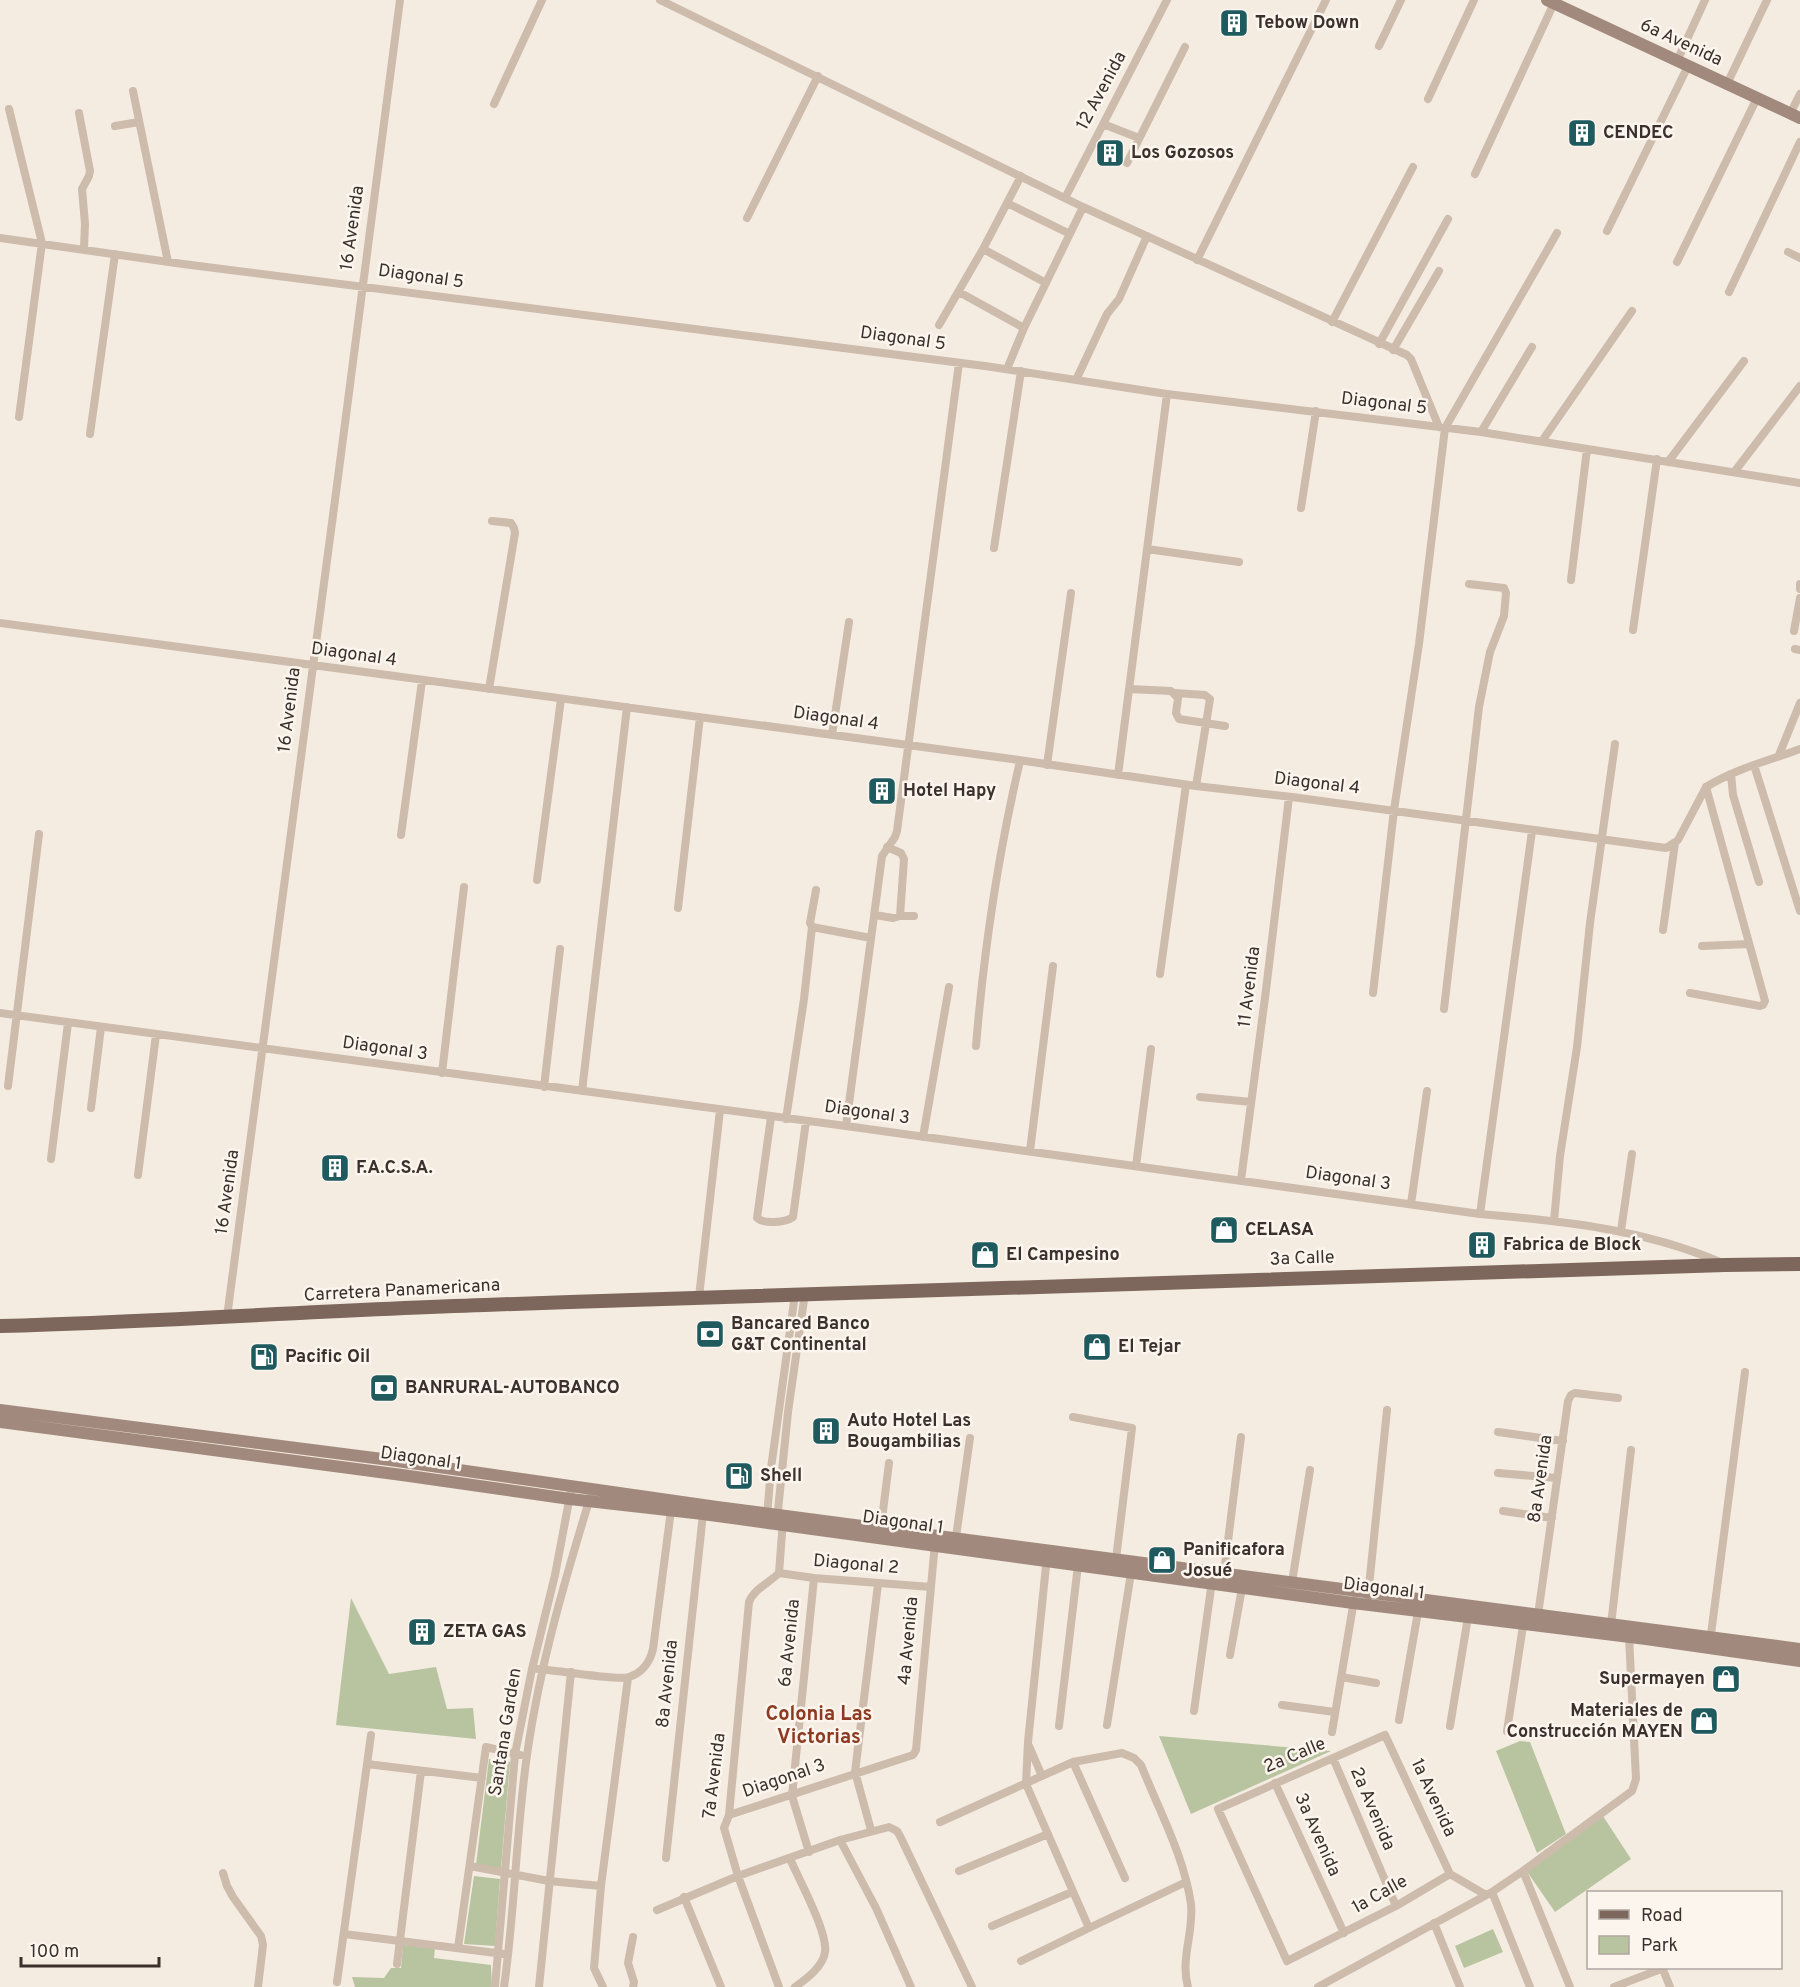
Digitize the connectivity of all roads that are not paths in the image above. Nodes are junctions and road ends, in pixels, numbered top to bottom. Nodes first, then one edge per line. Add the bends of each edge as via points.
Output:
1 (400, 0) edge
2 (542, 0) edge
3 (660, 0) edge
4 (1167, 0) edge
5 (1326, 0) edge
6 (1401, 0) edge
7 (1474, 0) edge
8 (1705, 0) edge
9 (1767, 0) edge
10 (1551, 2) edge
11 (1571, 5) edge
12 (1379, 46) dead end
13 (1185, 47) dead end
14 (1682, 64) junction
15 (818, 76) junction
16 (1727, 84) junction
17 (133, 91) dead end
18 (1800, 94) edge
19 (1757, 98) junction
20 (1428, 99) dead end
21 (494, 105) dead end
22 (9, 109) dead end
23 (79, 113) dead end
24 (1795, 116) edge
25 (139, 122) junction
26 (1103, 124) junction
27 (116, 126) dead end
28 (1139, 138) junction
29 (1800, 142) edge
30 (1127, 163) dead end
31 (1413, 167) dead end
32 (1475, 174) dead end
33 (1021, 176) junction
34 (1065, 198) junction
35 (1007, 203) junction
36 (1083, 207) junction
37 (747, 218) dead end
38 (1448, 219) dead end
39 (1607, 231) dead end
40 (1557, 233) dead end
41 (1070, 234) junction
42 (1147, 236) junction
43 (0, 238) edge
44 (42, 243) junction
45 (84, 248) junction
46 (983, 249) junction
47 (1788, 252) dead end
48 (115, 254) junction
49 (1800, 258) edge
50 (168, 261) junction
51 (1197, 261) junction
52 (1677, 262) dead end
53 (1439, 271) dead end
54 (1046, 284) junction
55 (362, 285) junction
56 (958, 292) junction
57 (1729, 292) dead end
58 (1632, 311) dead end
59 (1332, 322) junction
60 (939, 325) dead end
61 (1024, 328) junction
62 (1379, 344) junction
63 (1532, 347) dead end
64 (1393, 350) junction
65 (1744, 361) dead end
66 (959, 363) junction
67 (1007, 369) junction
68 (1020, 370) junction
69 (1076, 380) junction
70 (1800, 386) edge
71 (1167, 394) junction
72 (1316, 411) junction
73 (19, 417) dead end
74 (1442, 428) junction
75 (1481, 432) junction
76 (90, 434) dead end
77 (1542, 441) junction
78 (1587, 449) junction
79 (1657, 459) junction
80 (1668, 462) junction
81 (1735, 471) junction
82 (1800, 483) edge
83 (1301, 508) dead end
84 (492, 522) dead end
85 (994, 548) dead end
86 (1148, 549) junction
87 (1239, 562) dead end
88 (1570, 580) dead end
89 (1469, 584) dead end
90 (1800, 584) edge
91 (1800, 589) edge
92 (1071, 593) dead end
93 (1800, 598) edge
94 (0, 622) edge
95 (849, 622) dead end
96 (1633, 630) dead end
97 (1794, 631) dead end
98 (313, 665) junction
99 (422, 681) junction
100 (489, 689) junction
101 (1130, 689) junction
102 (1175, 693) junction
103 (561, 699) junction
104 (1800, 703) edge
105 (627, 707) junction
106 (700, 717) junction
107 (1205, 723) junction
108 (1225, 726) dead end
109 (832, 735) junction
110 (1615, 744) dead end
111 (907, 745) junction
112 (1800, 749) edge
113 (1779, 755) junction
114 (1020, 760) junction
115 (1047, 765) junction
116 (1754, 765) junction
117 (1731, 774) junction
118 (1118, 775) junction
119 (1185, 784) junction
120 (1196, 786) junction
121 (1706, 787) junction
122 (1289, 796) junction
123 (1394, 810) junction
124 (1466, 820) junction
125 (1532, 831) junction
126 (39, 834) dead end
127 (401, 835) dead end
128 (1601, 839) junction
129 (1675, 843) junction
130 (887, 847) junction
131 (537, 880) dead end
132 (1760, 882) dead end
133 (464, 887) dead end
134 (816, 890) dead end
135 (678, 908) dead end
136 (1800, 911) edge
137 (874, 915) junction
138 (900, 916) junction
139 (914, 916) dead end
140 (812, 927) junction
141 (1663, 930) dead end
142 (872, 938) junction
143 (1749, 944) junction
144 (1702, 946) dead end
145 (560, 949) dead end
146 (1053, 966) dead end
147 (1160, 974) dead end
148 (949, 987) dead end
149 (1373, 993) dead end
150 (1690, 993) dead end
151 (1444, 1009) dead end
152 (0, 1013) edge
153 (16, 1016) junction
154 (68, 1023) junction
155 (101, 1027) junction
156 (156, 1035) junction
157 (976, 1046) dead end
158 (264, 1049) junction
159 (1150, 1049) dead end
160 (442, 1073) junction
161 (8, 1086) dead end
162 (544, 1087) junction
163 (1427, 1091) dead end
164 (582, 1092) junction
165 (1200, 1097) dead end
166 (1251, 1102) junction
167 (91, 1108) dead end
168 (720, 1110) junction
169 (771, 1117) junction
170 (786, 1119) junction
171 (806, 1121) junction
172 (846, 1126) junction
173 (923, 1137) junction
174 (1030, 1151) junction
175 (1632, 1154) dead end
176 (51, 1159) dead end
177 (1136, 1166) junction
178 (138, 1175) dead end
179 (1241, 1180) junction
180 (1411, 1204) junction
181 (1480, 1214) junction
182 (1554, 1221) junction
183 (1621, 1231) junction
184 (1800, 1264) edge
185 (1725, 1265) junction
186 (800, 1293) junction
187 (699, 1297) junction
188 (227, 1317) junction
189 (0, 1326) edge
190 (1745, 1372) dead end
191 (1618, 1398) dead end
192 (0, 1410) edge
193 (1387, 1410) dead end
194 (1073, 1417) dead end
195 (0, 1422) edge
196 (1498, 1432) dead end
197 (1241, 1437) dead end
198 (970, 1438) dead end
199 (1563, 1441) junction
200 (1631, 1450) dead end
201 (889, 1463) dead end
202 (1310, 1470) dead end
203 (1498, 1473) dead end
204 (1557, 1478) junction
205 (572, 1485) junction
206 (593, 1488) junction
207 (570, 1499) junction
208 (589, 1501) junction
209 (671, 1510) junction
210 (1503, 1511) dead end
211 (703, 1514) junction
212 (776, 1518) junction
213 (1552, 1518) junction
214 (881, 1527) junction
215 (956, 1537) junction
216 (935, 1540) junction
217 (561, 1545) junction
218 (575, 1547) junction
219 (1047, 1555) junction
220 (1116, 1559) junction
221 (1078, 1565) junction
222 (779, 1573) junction
223 (1131, 1573) junction
224 (1216, 1576) junction
225 (814, 1578) junction
226 (1292, 1582) junction
227 (878, 1584) junction
228 (931, 1587) junction
229 (1242, 1588) junction
230 (1361, 1598) junction
231 (1418, 1612) junction
232 (1491, 1614) junction
233 (1468, 1617) junction
234 (1537, 1619) junction
235 (1611, 1625) junction
236 (1630, 1632) junction
237 (1710, 1643) junction
238 (1800, 1649) edge
239 (1230, 1655) dead end
240 (1800, 1661) edge
241 (532, 1669) junction
242 (542, 1669) junction
243 (572, 1672) junction
244 (1341, 1677) junction
245 (628, 1678) junction
246 (1376, 1683) dead end
247 (1282, 1705) dead end
248 (1194, 1711) dead end
249 (1335, 1712) junction
250 (1399, 1720) dead end
251 (1107, 1725) dead end
252 (1059, 1726) dead end
253 (1450, 1726) dead end
254 (1507, 1731) dead end
255 (1332, 1732) dead end
256 (371, 1735) dead end
257 (1385, 1735) joint
258 (1028, 1743) junction
259 (916, 1750) joint
260 (515, 1754) junction
261 (527, 1755) junction
262 (1333, 1758) junction
263 (1072, 1762) junction
264 (367, 1764) junction
265 (421, 1771) junction
266 (855, 1772) junction
267 (1042, 1776) junction
268 (482, 1778) junction
269 (1275, 1783) junction
270 (1026, 1784) junction
271 (792, 1796) junction
272 (729, 1815) junction
273 (940, 1822) dead end
274 (871, 1830) junction
275 (1048, 1834) junction
276 (840, 1840) junction
277 (809, 1852) junction
278 (666, 1858) dead end
279 (790, 1859) junction
280 (470, 1866) junction
281 (959, 1871) dead end
282 (1523, 1871) junction
283 (223, 1873) dead end
284 (505, 1874) junction
285 (1450, 1874) junction
286 (515, 1876) junction
287 (738, 1876) junction
288 (1125, 1878) dead end
289 (549, 1881) junction
290 (1186, 1882) junction
291 (601, 1886) junction
292 (1072, 1892) junction
293 (1489, 1893) junction
294 (684, 1897) junction
295 (1396, 1906) junction
296 (657, 1910) dead end
297 (1434, 1923) junction
298 (992, 1926) dead end
299 (1089, 1928) junction
300 (1344, 1933) junction
301 (344, 1934) junction
302 (633, 1937) dead end
303 (400, 1941) junction
304 (458, 1948) junction
305 (498, 1953) junction
306 (509, 1955) junction
307 (1022, 1961) dead end
308 (1287, 1961) joint
309 (397, 1964) dead end
310 (337, 1982) dead end
311 (258, 1987) edge
312 (495, 1987) edge
313 (504, 1987) edge
314 (539, 1987) edge
315 (603, 1987) edge
316 (633, 1987) edge
317 (721, 1987) edge
318 (779, 1987) edge
319 (795, 1987) edge
320 (911, 1987) edge
321 (972, 1987) edge
322 (1188, 1987) edge
323 (1318, 1987) edge
324 (1460, 1987) edge
325 (1530, 1987) edge
326 (1570, 1987) edge
327 (1614, 1987) edge
328 (1670, 1987) edge

1 - 55 street, 16 Avenida
2 - 21 street
3 - 15 street
4 - 26 street, 12 Avenida
5 - 51 street
6 - 12 street
7 - 20 street
8 - 14 street
9 - 16 street
10 - 11 main road, 6a Avenida
10 - 32 street
11 - 14 main road, 6a Avenida
13 - 28 street
14 - 16 main road, 6a Avenida
14 - 39 street
15 - 33 street
15 - 37 street
16 - 19 main road, 6a Avenida
17 - 25 street
18 - 24 street
19 - 24 main road, 6a Avenida
19 - 52 street
22 - 44 street
23 - 45 street via 90,171 81,193
25 - 27 street
25 - 50 street
26 - 28 street
26 - 34 street, 12 Avenida
28 - 30 street
29 - 57 street
31 - 59 street
33 - 34 street
33 - 35 street
34 - 36 street
35 - 41 street
35 - 46 street
36 - 41 street
36 - 42 street
38 - 62 street
40 - 74 street
41 - 54 street
42 - 51 street
42 - 69 street
43 - 44 street, Diagonal 5
44 - 45 street, Diagonal 5
44 - 73 street
45 - 48 street, Diagonal 5
46 - 54 street
46 - 56 street
47 - 49 street
48 - 50 street, Diagonal 5
48 - 76 street
50 - 55 street, Diagonal 5
51 - 59 street
53 - 64 street
54 - 61 street
55 - 66 street, Diagonal 5
55 - 98 street, 16 Avenida
56 - 60 street
56 - 61 street
58 - 77 street
59 - 62 street
61 - 67 street
62 - 64 street
63 - 75 street
64 - 74 street via 1411,359
65 - 80 street
66 - 67 street, Diagonal 5
66 - 111 street
67 - 68 street, Diagonal 5
68 - 69 street, Diagonal 5
68 - 85 street
69 - 71 street, Diagonal 5
70 - 81 street
71 - 72 street, Diagonal 5
71 - 86 street
72 - 74 street, Diagonal 5
72 - 83 street
74 - 75 street, Diagonal 5
74 - 123 street via 1419,644
75 - 77 street, Diagonal 5
77 - 78 street, Diagonal 5
78 - 79 street, Diagonal 5
78 - 88 street
79 - 80 street, Diagonal 5
79 - 96 street
80 - 81 street, Diagonal 5
81 - 82 street, Diagonal 5
84 - 100 street via 511,523 515,533
86 - 87 street
86 - 101 street
89 - 124 street via 1506,590 1504,616 1490,652 1479,706
90 - 91 street
92 - 115 street
93 - 97 street
94 - 98 street, Diagonal 4
95 - 109 street
98 - 99 street, Diagonal 4
98 - 158 street, 16 Avenida
99 - 100 street, Diagonal 4
99 - 127 street
100 - 103 street, Diagonal 4
101 - 102 street
101 - 118 street
102 - 107 street via 1179,719
102 - 107 street via 1209,697
103 - 105 street, Diagonal 4
103 - 131 street
104 - 113 street
105 - 106 street, Diagonal 4
105 - 164 street
106 - 109 street, Diagonal 4
106 - 135 street
107 - 108 street
107 - 120 street
109 - 111 street, Diagonal 4
110 - 128 street
111 - 114 street, Diagonal 4
111 - 130 street via 897,831
112 - 113 street
113 - 116 street
114 - 115 street, Diagonal 4
114 - 157 street via 992,902
115 - 118 street, Diagonal 4
116 - 117 street
116 - 136 street
117 - 121 street
117 - 132 street via 1731,787
118 - 119 street, Diagonal 4
119 - 120 street, Diagonal 4
119 - 147 street
120 - 122 street, Diagonal 4
121 - 129 street
121 - 143 street
122 - 123 street, Diagonal 4
122 - 166 street, 11 Avenida
123 - 124 street, Diagonal 4
123 - 149 street
124 - 125 street, Diagonal 4
124 - 151 street
125 - 128 street, Diagonal 4
125 - 181 street
126 - 153 street
128 - 129 street, Diagonal 4 via 1666,848
128 - 182 street
129 - 141 street
130 - 137 street via 882,856
130 - 138 street via 901,853 904,859
133 - 160 street
134 - 140 street
137 - 138 street
137 - 142 street
138 - 139 street
140 - 142 street
140 - 170 street
142 - 172 street
143 - 144 street
143 - 150 street via 1763,1005
145 - 162 street
146 - 174 street
148 - 173 street
152 - 153 street, Diagonal 3
153 - 154 street, Diagonal 3
153 - 161 street
154 - 155 street, Diagonal 3
154 - 176 street
155 - 156 street, Diagonal 3
155 - 167 street
156 - 158 street, Diagonal 3
156 - 178 street
158 - 160 street, Diagonal 3
158 - 188 street, 16 Avenida
159 - 177 street
160 - 162 street, Diagonal 3
162 - 164 street, Diagonal 3
163 - 180 street
164 - 168 street, Diagonal 3
165 - 166 street
166 - 179 street, 11 Avenida
168 - 169 street, Diagonal 3
168 - 187 street
169 - 170 street, Diagonal 3
169 - 171 street via 757,1218 761,1221 787,1221 793,1217
170 - 171 street, Diagonal 3
171 - 172 street, Diagonal 3
172 - 173 street, Diagonal 3
173 - 174 street, Diagonal 3
174 - 177 street, Diagonal 3
175 - 183 street
177 - 179 street, Diagonal 3
179 - 180 street, Diagonal 3
180 - 181 street, Diagonal 3
181 - 182 street, Diagonal 3
182 - 183 street, Diagonal 3
183 - 185 street, Diagonal 3 via 1684,1247
184 - 185 main road, 3a Calle
185 - 186 main road, 3a Calle
186 - 187 main road, Carretera Panamericana
186 - 212 street
187 - 188 main road, Carretera Panamericana
188 - 189 main road, Carretera Panamericana
190 - 237 street
191 - 199 street, 8a Avenida via 1571,1395
192 - 205 main road, Diagonal 1
193 - 230 street
194 - 220 street via 1132,1428
195 - 207 main road, Diagonal 1
196 - 199 street
197 - 224 street
198 - 215 street
199 - 204 street, 8a Avenida
200 - 235 street
201 - 214 street
202 - 226 street
203 - 204 street
204 - 213 street, 8a Avenida
205 - 206 main road, Diagonal 1
205 - 207 street, Santana Garden
206 - 208 street, Santana Garden
206 - 212 main road, Diagonal 1
207 - 208 main road, Diagonal 1
207 - 217 street, Santana Garden
208 - 209 main road, Diagonal 1
208 - 218 street, Santana Garden
209 - 211 main road, Diagonal 1
209 - 245 street via 651,1660
210 - 213 street
211 - 212 main road, Diagonal 1
211 - 278 street, 8a Avenida
212 - 214 main road, Diagonal 1
212 - 216 main road, Diagonal 1
212 - 222 street
213 - 234 street, 8a Avenida
214 - 216 main road, Diagonal 1
215 - 216 main road, Diagonal 1
215 - 219 main road, Diagonal 1
216 - 219 main road, Diagonal 1
216 - 228 street, 4a Avenida
217 - 218 street
217 - 241 street, Santana Garden
218 - 242 street, Santana Garden
219 - 220 main road, Diagonal 1
219 - 221 main road, Diagonal 1
219 - 258 street
220 - 224 main road, Diagonal 1
221 - 223 main road, Diagonal 1
221 - 252 street
222 - 225 street, Diagonal 2
222 - 272 street, 7a Avenida via 756,1591 749,1602
223 - 224 main road, Diagonal 1
223 - 251 street
224 - 226 main road, Diagonal 1
224 - 229 main road, Diagonal 1
224 - 248 street
225 - 227 street, Diagonal 2
225 - 271 street, 6a Avenida
226 - 230 main road, Diagonal 1
227 - 228 street, Diagonal 2
227 - 266 street
228 - 259 street, 4a Avenida
229 - 230 main road, Diagonal 1
229 - 239 street
230 - 231 main road, Diagonal 1
230 - 232 main road, Diagonal 1
230 - 244 street
231 - 233 main road, Diagonal 1
231 - 250 street
232 - 233 main road, Diagonal 1
232 - 234 main road, Diagonal 1
233 - 253 street
234 - 235 main road, Diagonal 1
234 - 236 main road, Diagonal 1
234 - 254 street, 8a Avenida
235 - 236 main road, Diagonal 1
236 - 237 main road, Diagonal 1
236 - 282 street via 1635,1785
237 - 238 main road, Diagonal 1
237 - 240 main road, Diagonal 1
241 - 242 street
241 - 260 street, Santana Garden
242 - 243 street
242 - 261 street, Santana Garden
243 - 245 street
243 - 289 street
244 - 246 street
244 - 249 street
245 - 291 street
247 - 249 street
249 - 255 street
256 - 264 street
257 - 262 street, 2a Calle
257 - 285 street, 1a Avenida
258 - 267 street
258 - 270 street
259 - 266 street, Diagonal 3 via 907,1758
260 - 261 street
260 - 268 street via 486,1747
260 - 284 street, Santana Garden
261 - 286 street, Santana Garden
262 - 269 street, 2a Calle
262 - 295 street, 2a Avenida
263 - 267 street
263 - 288 street
263 - 290 street via 1122,1753 1141,1765
264 - 265 street
264 - 301 street
265 - 268 street
265 - 303 street
266 - 271 street, Diagonal 3
266 - 274 street
267 - 270 street
268 - 280 street
269 - 300 street, 3a Avenida
269 - 308 street, 2a Calle via 1218,1809
270 - 273 street
270 - 275 street
271 - 272 street, Diagonal 3
271 - 277 street, 6a Avenida
272 - 287 street, 7a Avenida via 724,1828
274 - 276 street
274 - 321 street via 889,1827 897,1831
275 - 281 street
275 - 292 street
276 - 277 street
276 - 320 street
277 - 279 street
279 - 287 street
279 - 319 street via 825,1944 825,1954 812,1974
280 - 284 street
280 - 304 street
282 - 293 street
282 - 326 street
283 - 311 street via 226,1886 261,1936
284 - 286 street
284 - 305 street, Santana Garden
285 - 293 street
285 - 295 street, 1a Calle
286 - 289 street
286 - 306 street, Santana Garden
287 - 294 street
287 - 318 street, 7a Avenida
289 - 291 street
289 - 314 street
290 - 299 street
290 - 322 street via 1191,1906 1191,1931 1185,1955
291 - 315 street via 594,1968
292 - 298 street
292 - 299 street
293 - 297 street
293 - 325 street
294 - 296 street
294 - 317 street
295 - 300 street, 1a Calle
297 - 323 street
297 - 324 street
299 - 307 street
300 - 308 street, 1a Calle
301 - 303 street
301 - 310 street
302 - 316 street via 628,1963
303 - 304 street
303 - 309 street
304 - 305 street
305 - 306 street
305 - 312 street, Santana Garden
306 - 313 street, Santana Garden
327 - 328 street via 1661,1969

